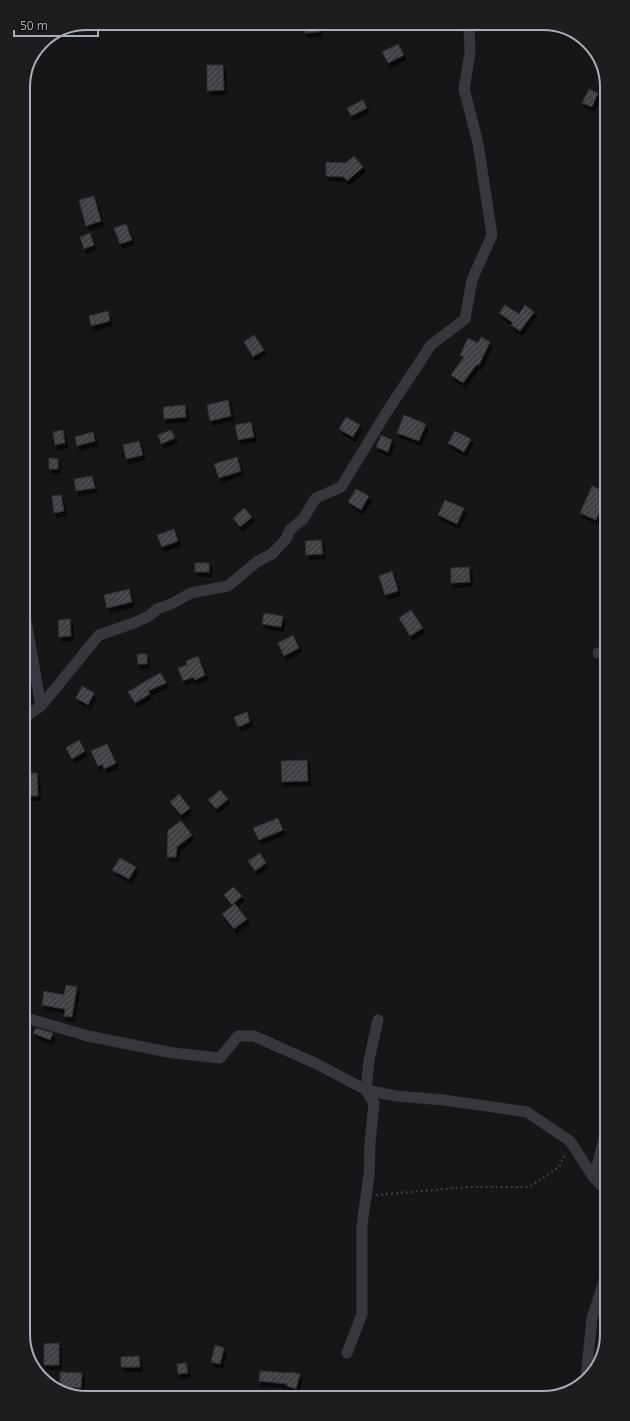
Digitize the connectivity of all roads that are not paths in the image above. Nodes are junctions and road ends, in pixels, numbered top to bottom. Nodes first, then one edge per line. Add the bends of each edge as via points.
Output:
1 (469, 30) edge
2 (30, 650) edge
3 (40, 706) junction
4 (30, 713) edge
5 (30, 1019) edge
6 (378, 1020) dead end
7 (366, 1090) junction
8 (600, 1154) edge
9 (594, 1178) junction
10 (600, 1184) edge
11 (600, 1293) edge
12 (347, 1353) dead end
13 (587, 1370) edge

1 - 3 street via 470,53 464,89 478,143 492,235 472,280 465,319 431,345 341,487 316,498 303,518 290,530 286,539 272,554 258,561 228,586 191,594 157,609 134,624 99,635
2 - 3 street
3 - 4 street
5 - 7 street via 88,1036 173,1053 215,1058 220,1058 238,1036 254,1036 317,1064
6 - 7 street via 369,1060
7 - 9 street via 527,1112 570,1141
7 - 12 street via 374,1103 367,1196 362,1224 362,1314
8 - 9 street
9 - 10 street
11 - 13 street via 592,1318

